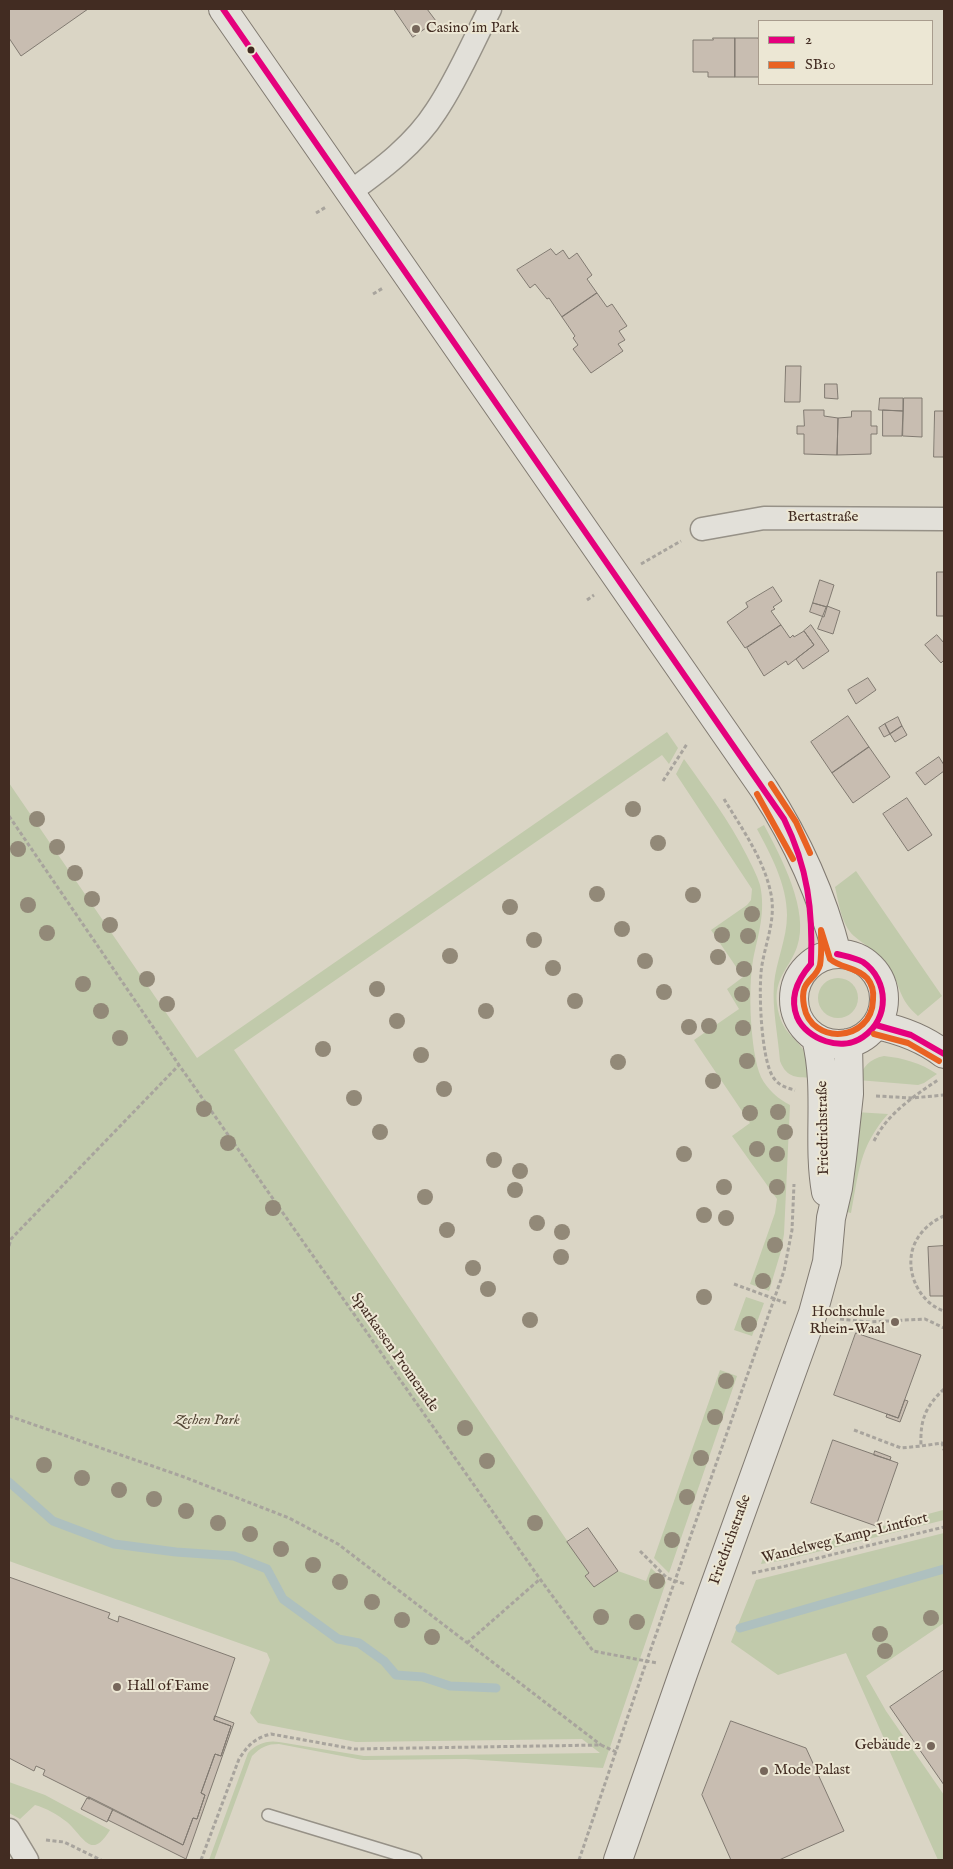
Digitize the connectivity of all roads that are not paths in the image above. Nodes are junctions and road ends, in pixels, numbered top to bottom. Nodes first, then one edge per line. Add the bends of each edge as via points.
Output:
1 (223, 9) edge
2 (490, 9) edge
3 (350, 192) junction
4 (944, 519) edge
5 (702, 529) dead end
6 (800, 852) junction
7 (837, 954) junction
8 (810, 964) junction
9 (876, 1025) junction
10 (816, 1038) junction
11 (848, 1043) junction
12 (944, 1054) edge
13 (830, 1218) junction
14 (268, 1815) dead end
15 (416, 1860) edge
16 (618, 1860) edge

1 - 3 main road
2 - 3 street via 436,112 406,147
3 - 6 main road via 764,789
4 - 5 street, Bertastraße via 764,518
6 - 7 main road via 821,902
6 - 8 main road via 811,904
7 - 8 main road
7 - 9 main road via 862,960 879,979 884,1003
8 - 10 main road via 795,988 794,1003 805,1029
9 - 11 main road
9 - 12 main road via 917,1036
10 - 11 main road via 830,1043
10 - 13 main road, Friedrichstraße via 823,1070 823,1155
11 - 13 main road, Friedrichstraße via 849,1094 841,1165
13 - 16 main road, Friedrichstraße via 827,1262 813,1313
14 - 15 lane

